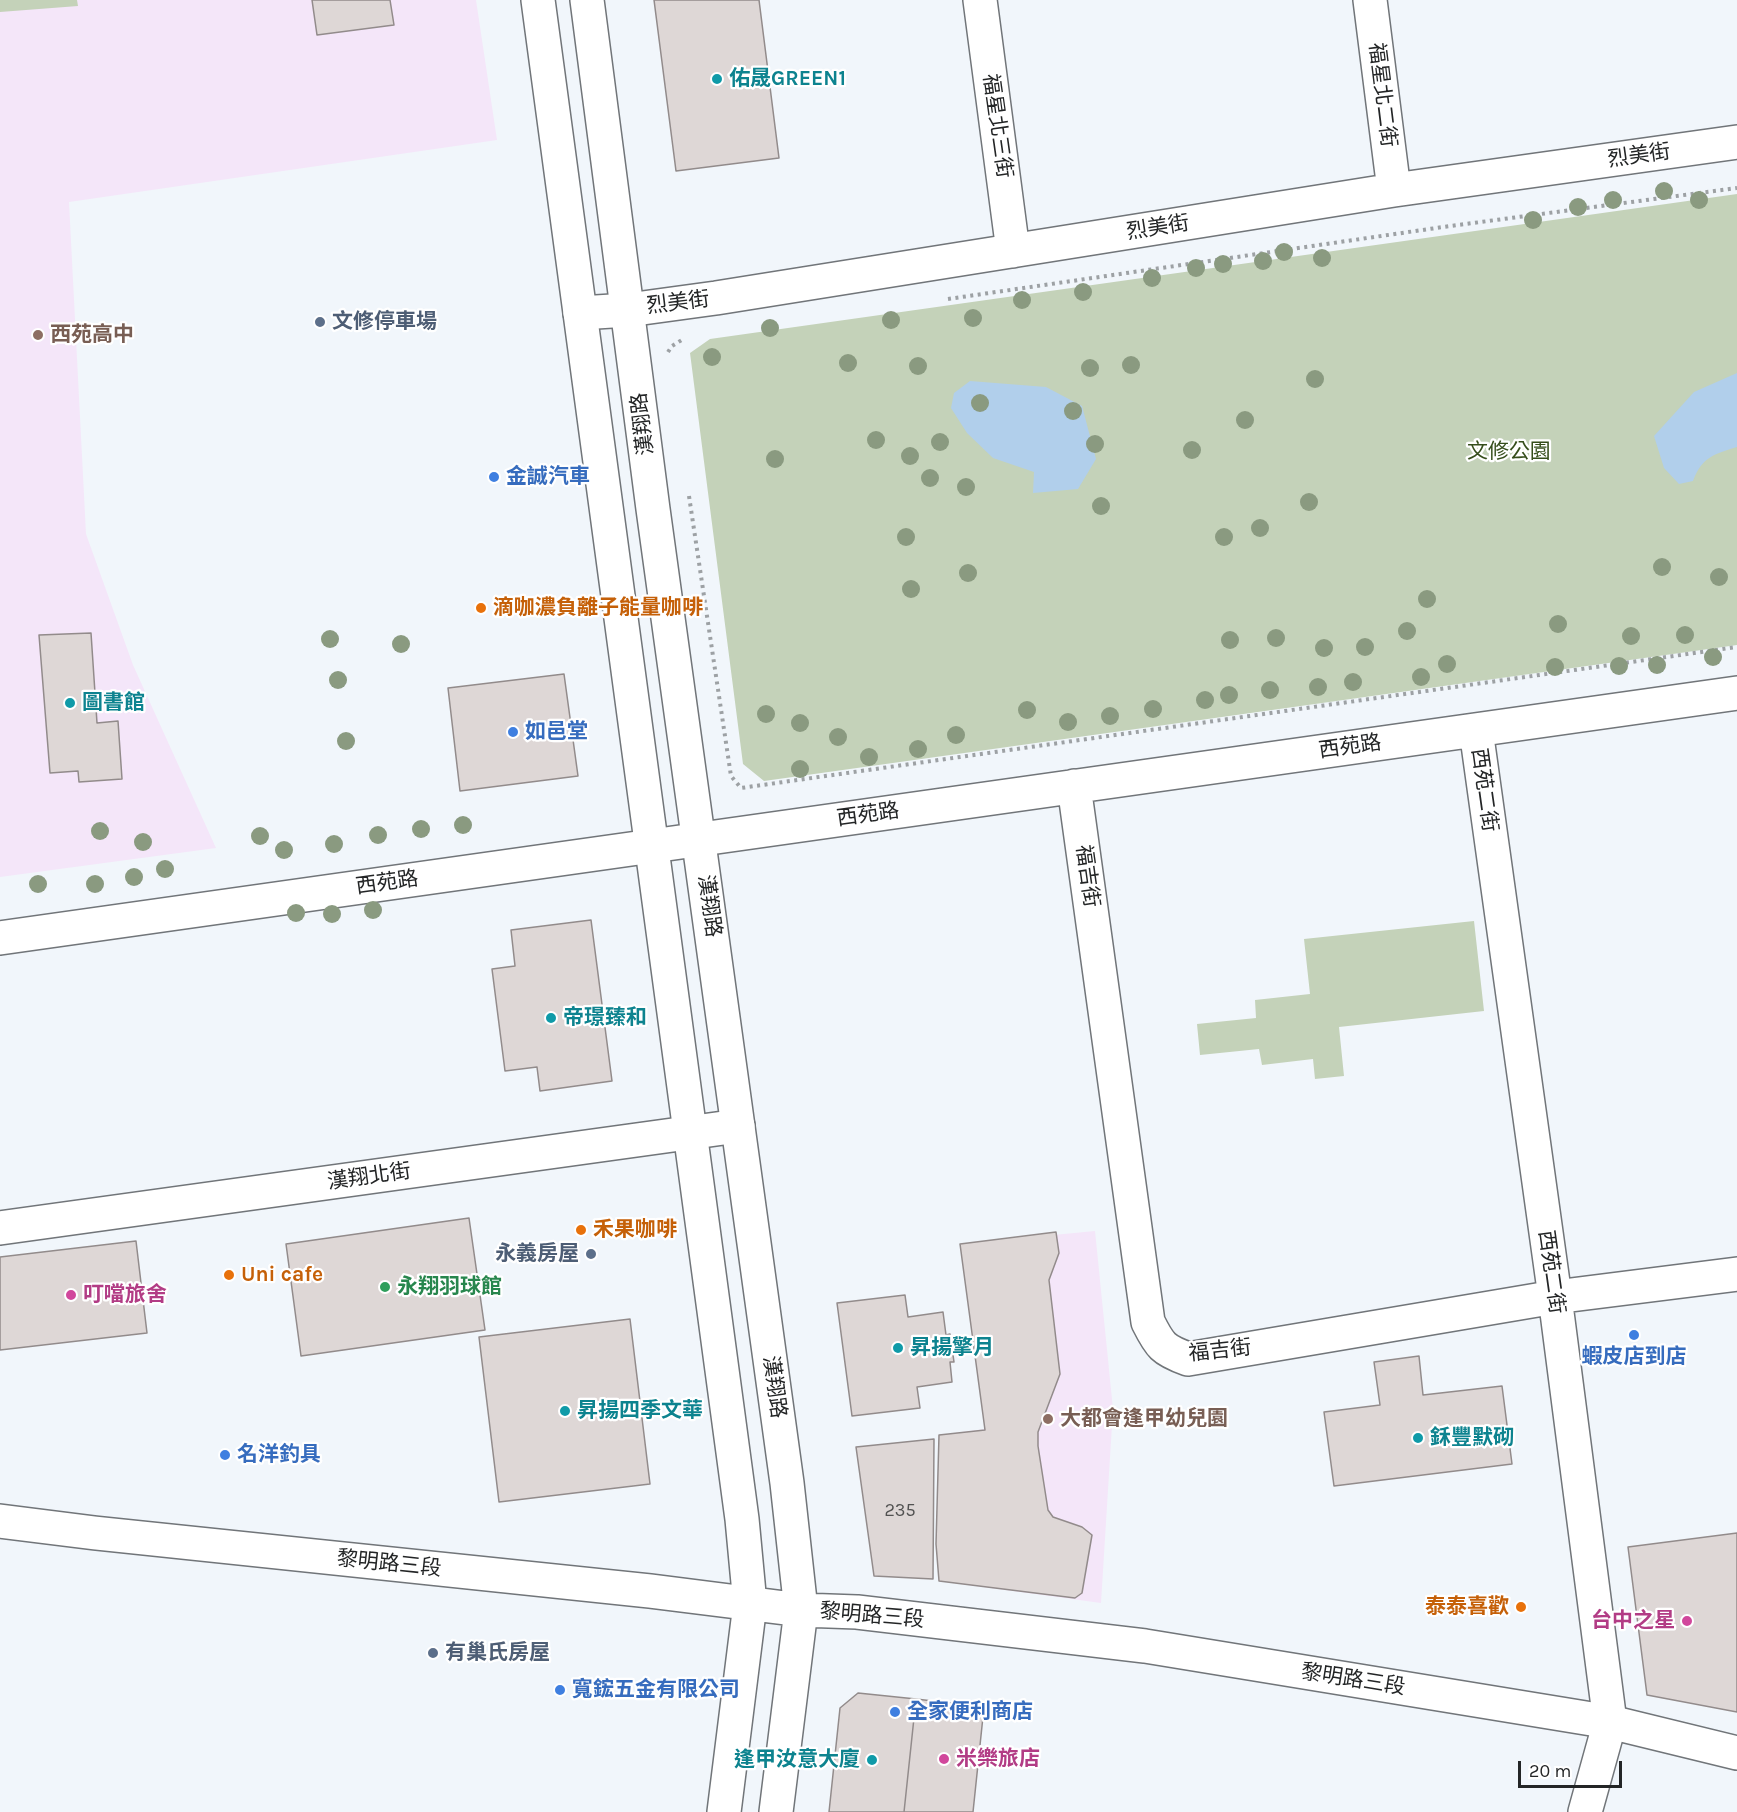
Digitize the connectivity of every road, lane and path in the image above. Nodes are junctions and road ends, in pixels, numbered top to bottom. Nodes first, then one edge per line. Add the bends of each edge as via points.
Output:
1 (538, 0) edge
2 (586, 0) edge
3 (980, 0) edge
4 (1370, 0) edge
5 (1737, 142) edge
6 (1737, 188) edge
7 (1394, 190) junction
8 (1013, 251) junction
9 (945, 299) dead end
10 (628, 310) junction
11 (580, 313) junction
12 (688, 336) dead end
13 (667, 354) dead end
14 (688, 495) dead end
15 (1737, 648) edge
16 (1737, 693) edge
17 (1476, 729) junction
18 (1074, 786) junction
19 (700, 839) junction
20 (650, 846) junction
21 (0, 938) edge
22 (738, 1126) junction
23 (690, 1132) junction
24 (0, 1228) edge
25 (1737, 1274) edge
26 (1555, 1297) junction
27 (0, 1521) edge
28 (750, 1604) junction
29 (801, 1610) junction
30 (1610, 1722) junction
31 (1737, 1753) edge
32 (724, 1812) edge
33 (776, 1812) edge
34 (1586, 1812) edge

1 - 11 street
2 - 10 street, 漢翔路
3 - 8 street, 福星北三街
4 - 7 street, 福星北二街
5 - 7 street, 烈美街
6 - 9 path
7 - 8 street, 烈美街
8 - 10 street, 烈美街
10 - 11 street, 烈美街
10 - 19 street, 漢翔路
11 - 20 street
12 - 13 path
14 - 15 path via 731,776 741,788
16 - 17 street, 西苑路
17 - 18 street, 西苑路
17 - 26 street, 西苑二街
18 - 19 street, 西苑路
18 - 26 street, 福吉街 via 1148,1322 1168,1352 1188,1359
19 - 20 street, 西苑路
19 - 22 street, 漢翔路
20 - 21 street, 西苑路
20 - 23 street
22 - 23 street, 漢翔北街
22 - 29 street, 漢翔路
23 - 24 street, 漢翔北街
23 - 28 street
25 - 26 street, 福吉街
26 - 30 street, 西苑二街
27 - 28 street, 黎明路三段
28 - 29 street, 黎明路三段
28 - 32 street
29 - 30 street, 黎明路三段 via 857,1612 1145,1646
29 - 33 street, 漢翔路
30 - 31 street, 黎明路三段
30 - 34 street, 西苑二街

